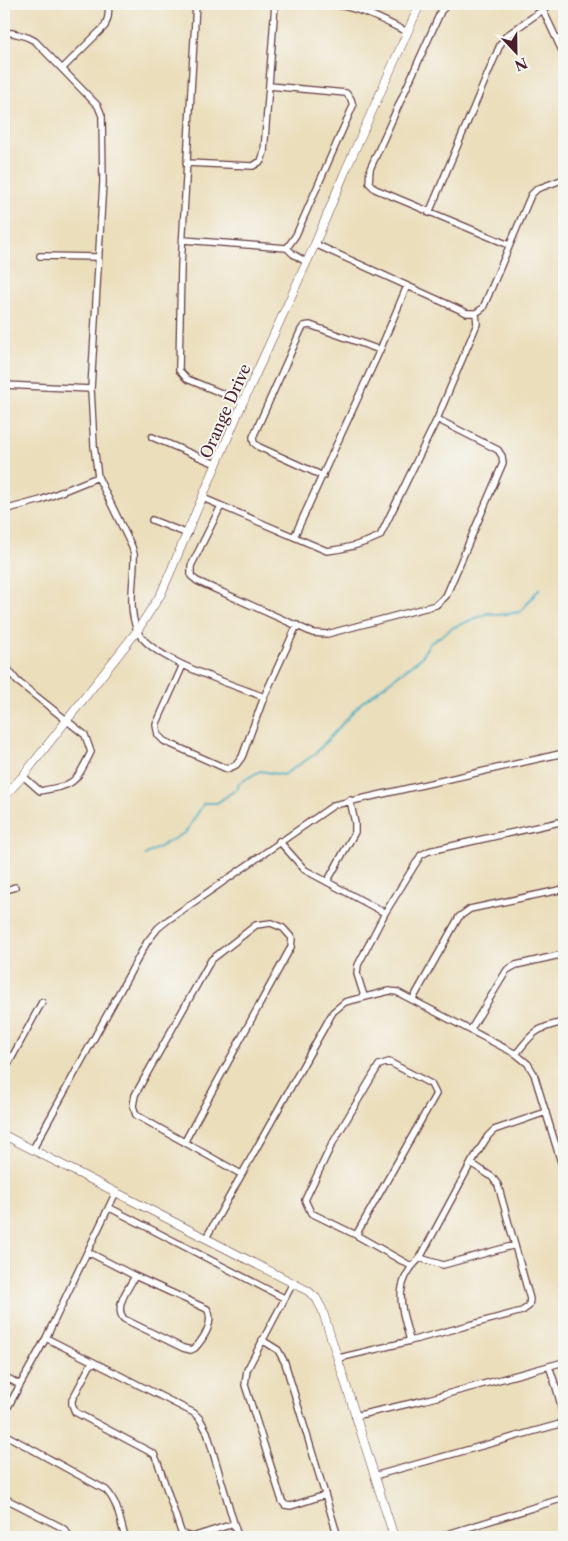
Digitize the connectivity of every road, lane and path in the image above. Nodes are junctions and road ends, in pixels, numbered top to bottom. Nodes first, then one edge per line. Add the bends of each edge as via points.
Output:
1 (109, 4) edge
2 (196, 4) edge
3 (275, 4) edge
4 (328, 4) edge
5 (420, 4) edge
6 (448, 4) edge
7 (552, 4) edge
8 (543, 10) junction
9 (4, 32) edge
10 (407, 32) junction
11 (564, 55) edge
12 (63, 68) junction
13 (269, 86) junction
14 (186, 163) junction
15 (564, 179) edge
16 (429, 213) junction
17 (183, 240) junction
18 (315, 244) junction
19 (509, 245) junction
20 (287, 248) junction
21 (40, 256) dead end
22 (98, 257) junction
23 (306, 262) junction
24 (407, 286) junction
25 (476, 313) junction
26 (380, 350) junction
27 (4, 386) edge
28 (91, 388) junction
29 (243, 402) junction
30 (436, 419) junction
31 (152, 437) dead end
32 (216, 464) junction
33 (322, 476) junction
34 (98, 477) junction
35 (204, 498) junction
36 (221, 506) junction
37 (4, 510) edge
38 (152, 520) dead end
39 (188, 534) junction
40 (294, 537) junction
41 (297, 625) junction
42 (137, 631) junction
43 (4, 664) edge
44 (184, 665) junction
45 (264, 696) junction
46 (66, 720) junction
47 (564, 753) edge
48 (23, 776) junction
49 (4, 797) edge
50 (350, 800) junction
51 (564, 821) edge
52 (279, 841) junction
53 (327, 882) junction
54 (15, 887) dead end
55 (564, 888) edge
56 (4, 891) edge
57 (385, 913) junction
58 (564, 954) edge
59 (364, 996) junction
60 (413, 999) junction
61 (42, 1002) dead end
62 (564, 1022) edge
63 (471, 1029) junction
64 (516, 1054) junction
65 (4, 1072) edge
66 (546, 1112) junction
67 (4, 1135) edge
68 (185, 1141) junction
69 (33, 1149) junction
70 (471, 1163) junction
71 (564, 1172) edge
72 (241, 1174) junction
73 (116, 1192) junction
74 (110, 1208) junction
75 (356, 1235) junction
76 (206, 1238) junction
77 (515, 1245) junction
78 (88, 1252) junction
79 (420, 1258) junction
80 (411, 1266) junction
81 (135, 1276) junction
82 (293, 1283) junction
83 (284, 1298) junction
84 (46, 1338) junction
85 (262, 1340) junction
86 (410, 1341) junction
87 (339, 1358) junction
88 (92, 1362) junction
89 (564, 1362) edge
90 (549, 1366) junction
91 (4, 1376) edge
92 (20, 1384) junction
93 (4, 1414) edge
94 (355, 1416) junction
95 (4, 1434) edge
96 (374, 1476) junction
97 (325, 1495) junction
98 (4, 1498) edge
99 (564, 1498) edge
100 (234, 1524) junction
101 (70, 1537) edge
102 (125, 1537) edge
103 (238, 1537) edge
104 (338, 1537) edge
105 (394, 1537) edge
106 (438, 1537) edge

1 - 12 street via 105,26
2 - 14 street
3 - 13 street
4 - 10 street via 367,12
5 - 10 street, Orange Drive
6 - 16 street via 441,12 369,177 369,184 375,189
7 - 8 street
8 - 11 street
8 - 16 street via 506,36 500,45
9 - 12 street via 21,34 35,41
10 - 18 street, Orange Drive
12 - 22 street via 98,106 102,116 103,182
13 - 14 street via 261,161 253,166
13 - 20 street via 346,93 353,106 296,235
14 - 17 street
15 - 19 street via 537,189 531,195
16 - 19 street
17 - 20 street
17 - 29 street via 179,370 187,378
18 - 23 street, Orange Drive
18 - 24 street
19 - 25 street via 483,308
20 - 23 street
21 - 22 street
22 - 28 street
23 - 29 street, Orange Drive
24 - 25 street via 467,313
24 - 26 street
25 - 30 street via 478,324
26 - 33 street
26 - 33 street via 310,325 301,330 253,437 259,447
27 - 28 street
28 - 34 street
29 - 32 street, Orange Drive
30 - 40 street via 380,536 327,551
30 - 41 street via 498,450 502,456 502,463 446,596 436,605 327,634 313,633
31 - 32 street
32 - 35 street, Orange Drive
33 - 40 street
34 - 37 street via 41,500
34 - 42 street via 132,547 132,606
35 - 36 street
35 - 39 street, Orange Drive
36 - 40 street
36 - 41 street via 191,566 191,576 197,582
38 - 39 street
39 - 42 street, Orange Drive via 161,594
41 - 45 street
42 - 44 street via 153,649
42 - 46 street, Orange Drive
43 - 46 street via 17,681
44 - 45 street
44 - 45 street via 156,725 158,735 164,741 227,769 242,757
46 - 48 street, Orange Drive
46 - 48 street via 85,735 91,752 77,779 66,786 40,791
47 - 50 street
48 - 49 street, Orange Drive
50 - 52 street via 328,808
50 - 53 street via 356,832
51 - 57 street via 424,853
52 - 53 street via 303,868
52 - 69 street via 176,913 152,935
53 - 57 street
54 - 56 street
55 - 60 street via 470,909 459,917
57 - 59 street via 357,969
58 - 63 street via 507,970
59 - 60 street via 393,991
59 - 72 street via 345,1002 333,1012
60 - 63 street
61 - 65 street
62 - 64 street via 544,1026 531,1034
63 - 64 street
64 - 66 street via 534,1074
66 - 70 street via 494,1130
66 - 71 street
67 - 69 street
68 - 68 street via 136,1115 133,1106 135,1096 211,960 256,925 271,923 283,928 292,938 291,947
68 - 72 street
69 - 73 street
70 - 77 street via 498,1185
70 - 79 street
72 - 76 street
73 - 74 street
73 - 76 street
74 - 78 street
74 - 83 street
75 - 75 street via 311,1213 305,1200 379,1065 389,1062 431,1084 436,1094
75 - 80 street
76 - 82 street
77 - 79 street via 443,1265
77 - 86 street via 530,1299 526,1309
78 - 81 street
78 - 84 street
79 - 80 street
80 - 86 street via 400,1292
81 - 81 street via 207,1309 210,1322 195,1348 183,1348 121,1315 120,1306
82 - 83 street
82 - 87 street via 308,1291 320,1304
83 - 85 street
84 - 88 street
84 - 92 street
85 - 97 street via 278,1350 285,1363
85 - 97 street via 247,1370 245,1384 282,1502 292,1506
86 - 87 street
87 - 94 street
88 - 100 street via 194,1413 200,1419 207,1432
88 - 100 street via 72,1400 75,1412 154,1454 184,1535 192,1537
89 - 90 street
90 - 94 street
90 - 96 street via 562,1413 560,1424
91 - 92 street
92 - 93 street
94 - 96 street
95 - 102 street via 106,1490 116,1505
96 - 105 street
97 - 104 street
98 - 101 street via 61,1527
99 - 106 street
100 - 103 street

